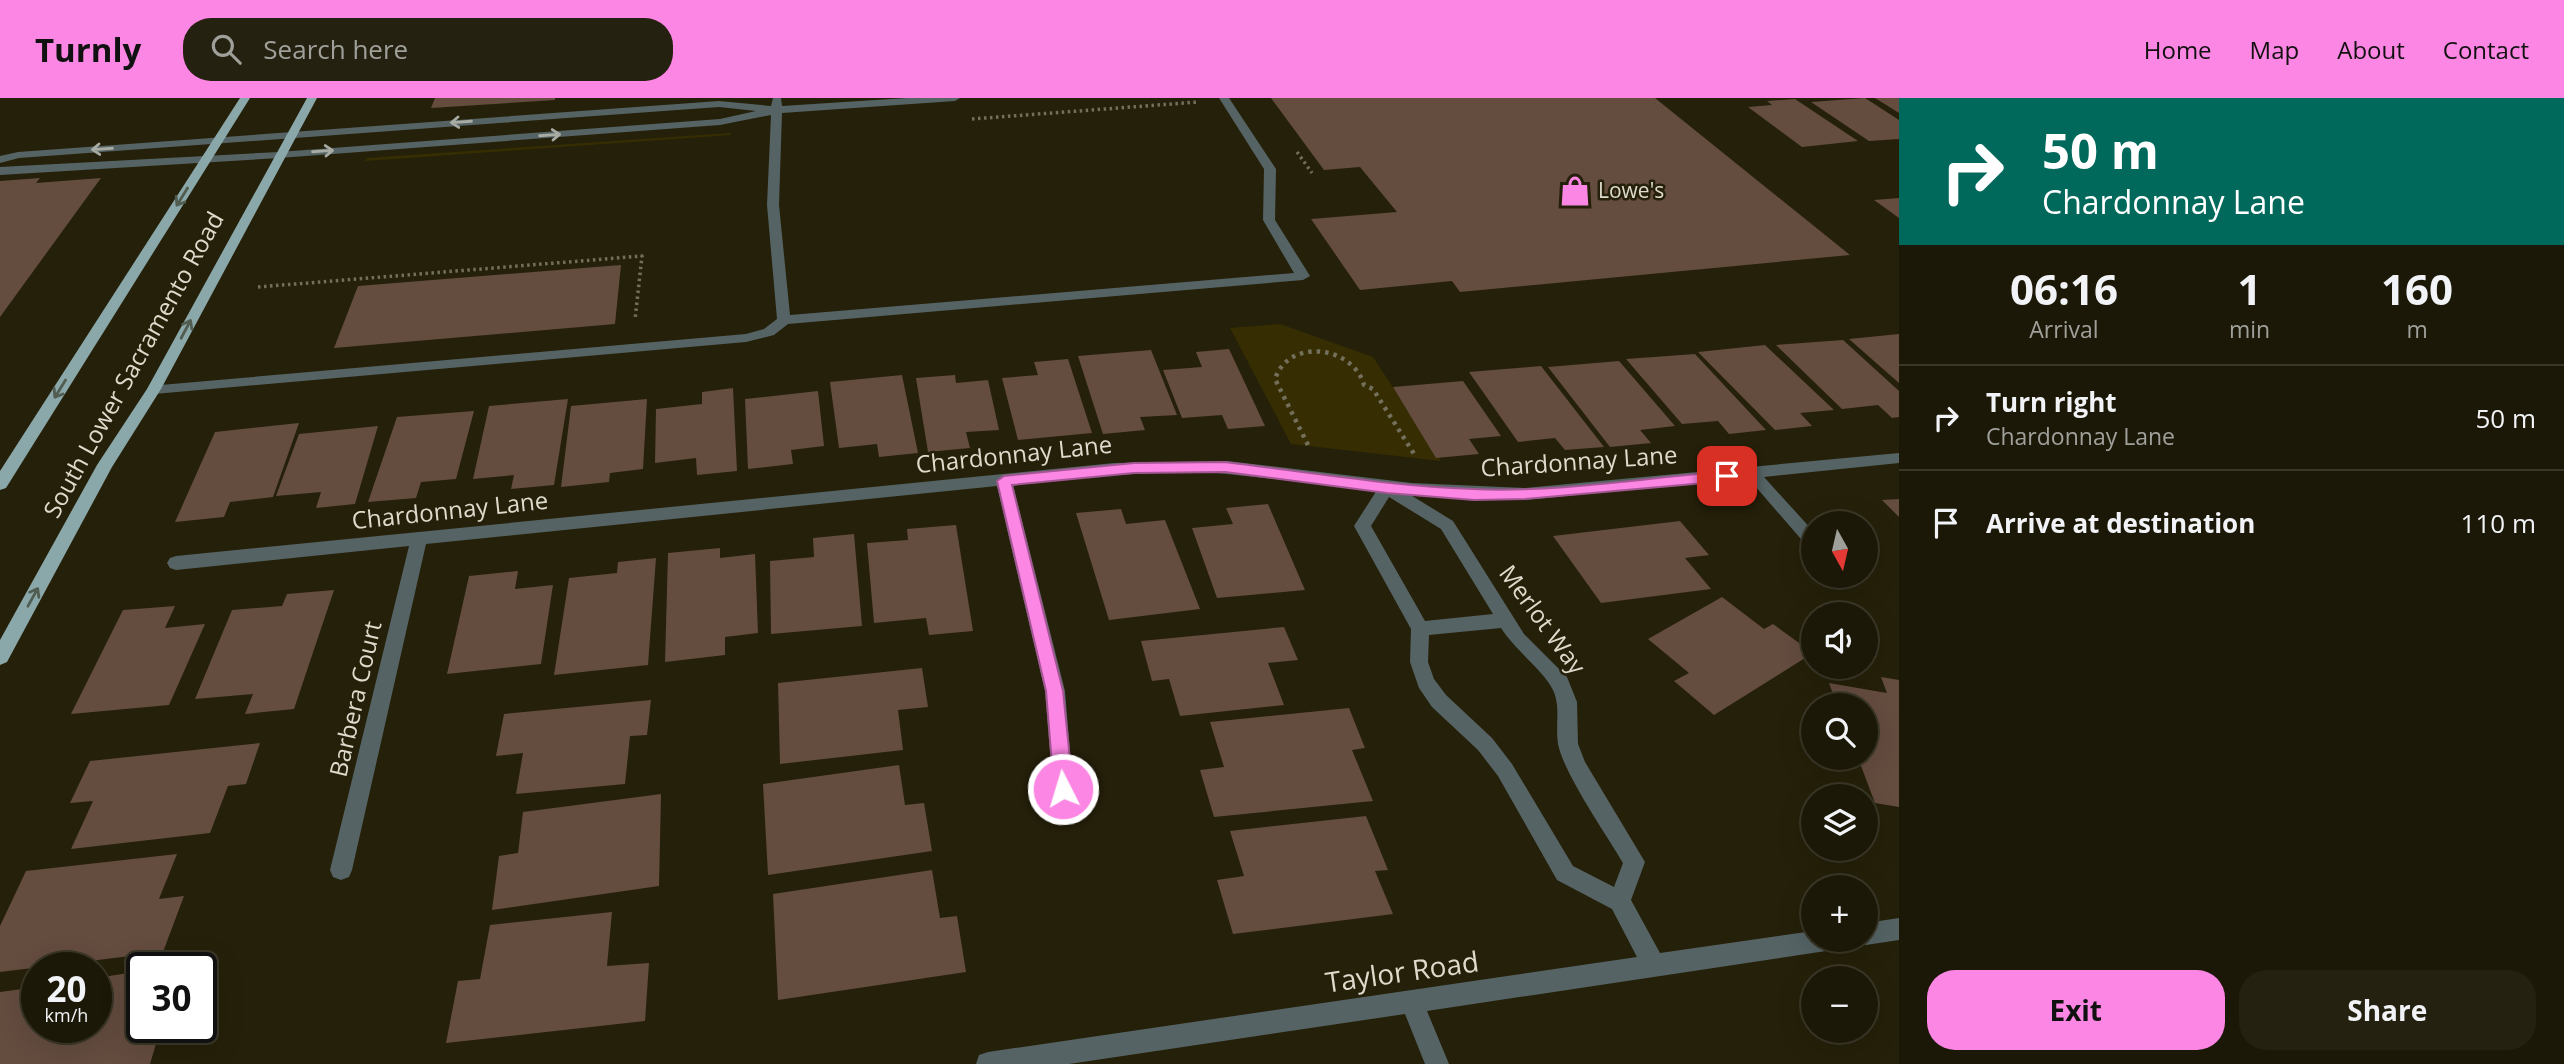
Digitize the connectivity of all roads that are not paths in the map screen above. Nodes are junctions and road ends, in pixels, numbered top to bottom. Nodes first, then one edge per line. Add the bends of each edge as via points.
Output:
1 (245, 98) edge
2 (312, 98) edge
3 (955, 98) edge
4 (1225, 99) edge
5 (777, 104) edge
6 (292, 134) junction
7 (219, 140) junction
8 (279, 155) junction
9 (206, 159) junction
10 (0, 160) edge
11 (0, 171) edge
12 (784, 320) junction
13 (154, 389) junction
14 (1899, 458) edge
15 (1753, 474) junction
16 (1004, 481) junction
17 (0, 484) edge
18 (1387, 488) junction
19 (1801, 528) edge
20 (419, 539) junction
21 (176, 563) dead end
22 (1505, 620) junction
23 (1420, 629) junction
24 (0, 657) edge
25 (1063, 789) dead end
26 (341, 870) dead end
27 (1619, 901) junction
28 (1899, 929) edge
29 (1878, 932) edge
30 (1801, 944) edge
31 (1654, 965) junction
32 (1411, 1001) junction
33 (988, 1064) edge
34 (1437, 1064) edge

1 - 7 main road, South Lower Sacramento Road
2 - 6 main road, South Lower Sacramento Road
3 - 5 street
4 - 12 street via 1270,169 1269,220 1303,276
5 -> 6 street via 719,104
8 -> 5 street via 720,122
5 - 12 street via 773,205
6 - 7 street
6 - 8 main road, South Lower Sacramento Road
7 - 9 main road, South Lower Sacramento Road
7 -> 10 street
8 - 9 street
13 -> 8 main road, South Lower Sacramento Road
9 - 11 street
9 -> 17 main road, South Lower Sacramento Road
12 - 13 street via 769,332 746,338
24 -> 13 main road, South Lower Sacramento Road via 105,465
14 - 15 street, Chardonnay Lane
15 - 18 street, Chardonnay Lane via 1525,494
15 - 19 street
16 - 18 street, Chardonnay Lane via 1190,466
16 - 20 street, Chardonnay Lane
16 - 25 street via 1055,691
18 - 22 street, Merlot Way via 1447,525
18 - 23 street via 1362,526
20 - 21 street, Chardonnay Lane
20 - 26 street, Barbera Court
22 - 23 street
22 - 27 street, Merlot Way via 1560,683 1567,702 1568,744 1577,766 1634,862
23 - 27 street via 1419,662 1439,701 1485,744 1505,770 1565,873
27 - 31 street
28 - 29 street
30 - 31 street, Taylor Road
31 - 32 street, Taylor Road
32 - 33 street, Taylor Road
32 - 34 street

